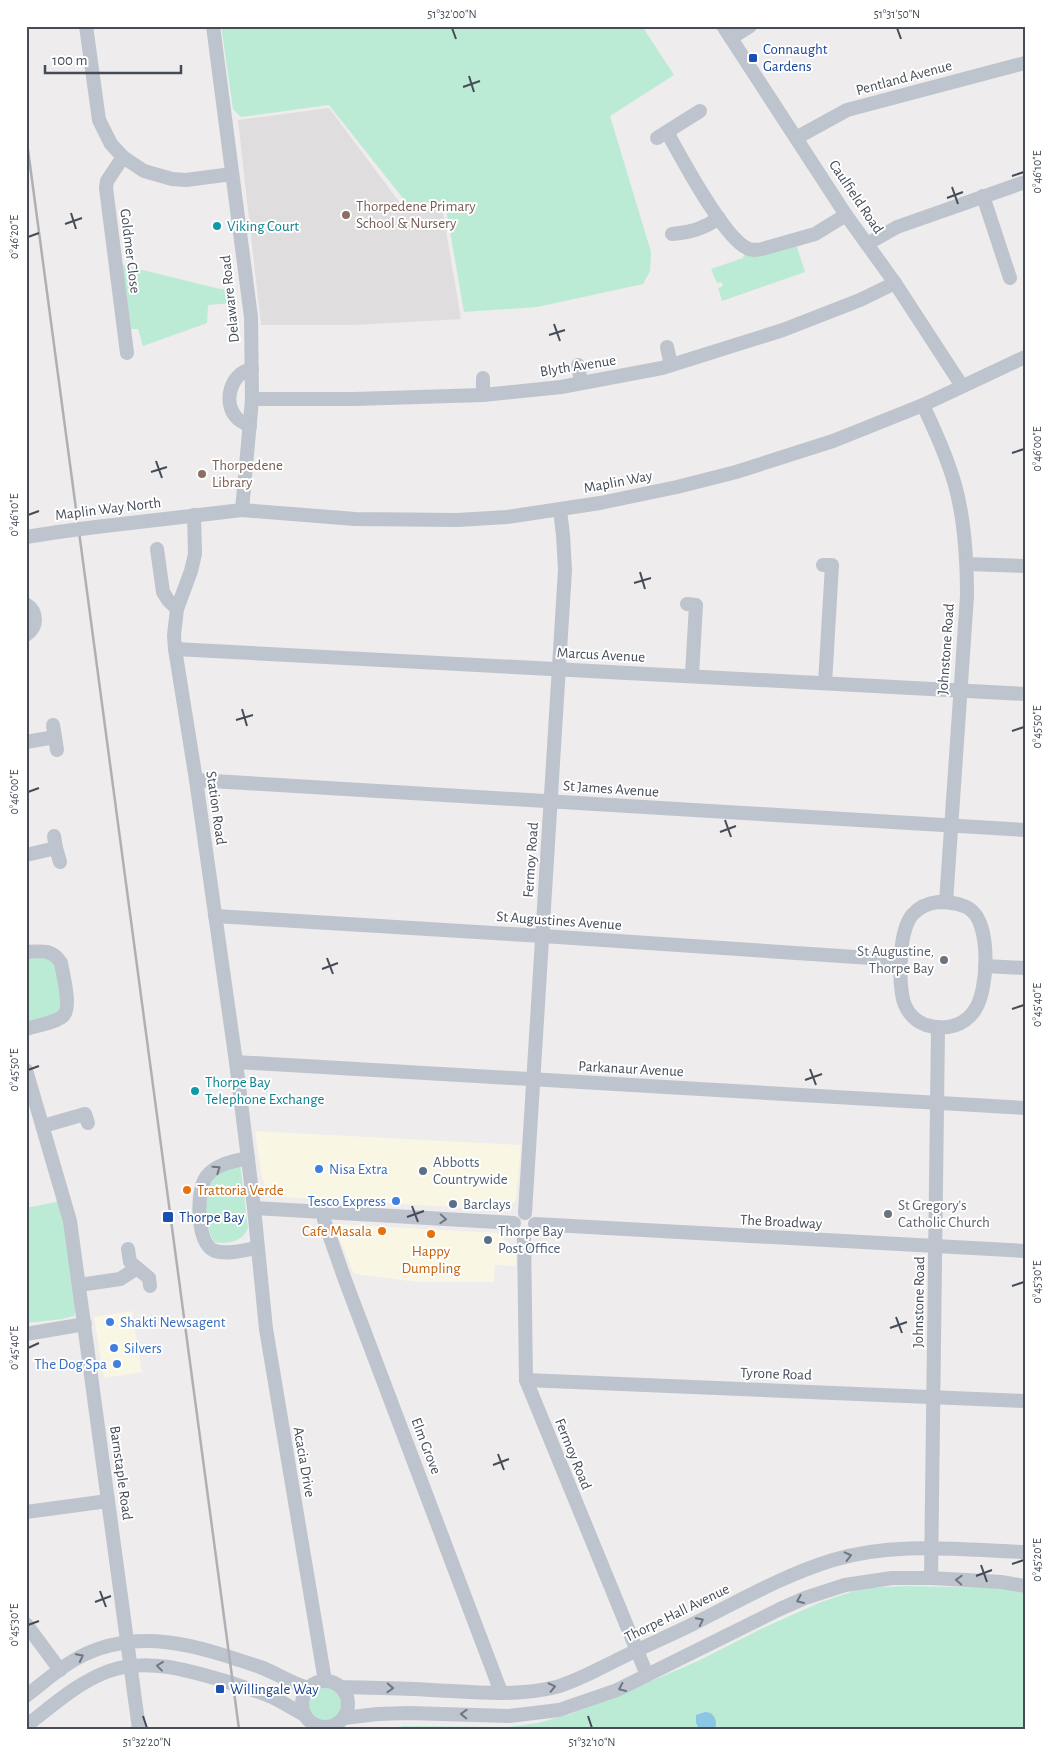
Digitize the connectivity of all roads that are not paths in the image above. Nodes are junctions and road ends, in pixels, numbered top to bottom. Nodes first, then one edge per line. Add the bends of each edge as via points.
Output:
1 (86, 26) edge
2 (213, 26) edge
3 (723, 26) edge
4 (750, 26) edge
5 (731, 38) junction
6 (1025, 63) edge
7 (700, 111) dead end
8 (796, 138) junction
9 (123, 157) junction
10 (232, 174) junction
11 (1025, 182) edge
12 (983, 196) junction
13 (846, 215) junction
14 (719, 218) junction
15 (680, 235) dead end
16 (867, 244) junction
17 (1010, 278) dead end
18 (894, 283) junction
19 (667, 347) dead end
20 (127, 353) dead end
21 (1025, 357) edge
22 (578, 365) dead end
23 (671, 365) junction
24 (252, 369) junction
25 (483, 378) dead end
26 (581, 382) junction
27 (962, 386) junction
28 (483, 395) junction
29 (252, 400) junction
30 (924, 405) junction
31 (250, 426) junction
32 (242, 510) junction
33 (560, 510) junction
34 (194, 516) junction
35 (26, 536) edge
36 (157, 549) dead end
37 (967, 564) junction
38 (833, 565) dead end
39 (1025, 566) edge
40 (26, 604) edge
41 (697, 605) dead end
42 (177, 609) junction
43 (26, 635) edge
44 (175, 649) junction
45 (559, 669) junction
46 (692, 676) junction
47 (825, 683) junction
48 (960, 690) junction
49 (1025, 694) edge
50 (55, 737) dead end
51 (26, 742) edge
52 (196, 780) junction
53 (551, 801) junction
54 (952, 827) junction
55 (1025, 830) edge
56 (26, 854) edge
57 (60, 862) dead end
58 (946, 902) junction
59 (215, 916) junction
60 (543, 936) junction
61 (26, 952) edge
62 (901, 960) junction
63 (984, 966) junction
64 (1025, 968) edge
65 (229, 1012) joint
66 (938, 1027) junction
67 (26, 1029) edge
68 (236, 1062) junction
69 (26, 1070) edge
70 (533, 1080) junction
71 (31, 1102) edge
72 (936, 1103) junction
73 (1025, 1108) edge
74 (85, 1114) dead end
75 (43, 1126) junction
76 (248, 1158) junction
77 (254, 1208) junction
78 (324, 1212) junction
79 (525, 1212) junction
80 (514, 1223) junction
81 (536, 1224) junction
82 (524, 1234) junction
83 (936, 1246) junction
84 (257, 1248) junction
85 (128, 1249) dead end
86 (1025, 1252) edge
87 (137, 1268) junction
88 (79, 1285) junction
89 (150, 1286) dead end
90 (85, 1324) junction
91 (26, 1334) edge
92 (526, 1380) junction
93 (934, 1396) junction
94 (1025, 1401) edge
95 (108, 1501) junction
96 (26, 1512) edge
97 (931, 1550) junction
98 (1025, 1552) edge
99 (931, 1578) junction
100 (1025, 1586) edge
101 (26, 1624) edge
102 (127, 1641) junction
103 (636, 1651) junction
104 (130, 1665) junction
105 (60, 1670) junction
106 (648, 1675) junction
107 (324, 1681) junction
108 (341, 1687) junction
109 (309, 1688) junction
110 (502, 1692) junction
111 (26, 1696) edge
112 (310, 1722) edge
113 (340, 1723) edge
114 (26, 1726) edge
115 (139, 1729) edge

1 - 9 street via 99,120 111,144
2 - 10 street, Delaware Road
3 - 5 street, Caulfield Road
4 - 5 street
5 - 8 street, Caulfield Road
6 - 8 street, Pentland Avenue via 847,110
7 - 14 street via 662,135
8 - 13 street, Caulfield Road
9 - 10 street via 144,171 172,179
9 - 20 street, Goldmer Close via 106,188 130,336
10 - 24 street, Delaware Road via 251,317
11 - 12 street
12 - 16 street via 897,227
12 - 17 street
13 - 14 street via 815,234 753,250 740,243
13 - 16 street, Caulfield Road
14 - 15 street
16 - 18 street, Caulfield Road
18 - 23 street, Blyth Avenue via 783,330
18 - 27 street, Caulfield Road
19 - 23 street
21 - 27 street, Maplin Way
22 - 26 street
23 - 26 street, Blyth Avenue
24 - 29 street, Delaware Road
24 - 31 street via 244,370 231,385 230,405 237,419
25 - 28 street
26 - 28 street, Blyth Avenue
27 - 30 street, Maplin Way
28 - 29 street, Blyth Avenue
29 - 31 street, Delaware Road
30 - 33 street, Maplin Way via 832,441 736,472 638,496
30 - 37 street, Johnstone Road via 955,485
31 - 32 street, Delaware Road
32 - 33 street, Maplin Way via 355,518 458,520
32 - 34 street, Maplin Way
33 - 45 street, Fermoy Road via 565,570
34 - 35 street, Maplin Way North, bridge
34 - 42 street, Station Road via 195,554
36 - 42 street via 163,592
37 - 39 street
37 - 48 street, Johnstone Road
38 - 47 street
40 - 43 street via 34,611 35,617 33,628
41 - 46 street
42 - 44 street, Station Road
44 - 45 street, Marcus Avenue
44 - 52 street, Station Road
45 - 46 street, Marcus Avenue
45 - 53 street, Fermoy Road
46 - 47 street, Marcus Avenue
47 - 48 street, Marcus Avenue
48 - 49 street, Marcus Avenue
48 - 54 street, Johnstone Road
50 - 51 street
52 - 53 street, St James Avenue
52 - 59 street, Station Road
53 - 54 street, St James Avenue
53 - 60 street, Fermoy Road
54 - 55 street, St James Avenue
54 - 58 street, Johnstone Road
56 - 57 street via 55,842
58 - 62 street via 930,903 910,917
58 - 63 street via 963,906 977,917 983,930
59 - 60 street, St Augustines Avenue
59 - 65 street, Station Road
60 - 62 street, St Augustines Avenue
60 - 70 street, Fermoy Road
61 - 67 street via 46,952 58,957 67,1005 60,1018
62 - 66 street via 906,1009 922,1023
63 - 64 street
63 - 66 street via 979,1002 971,1016 955,1026
65 - 68 street, Acacia Drive
66 - 72 street, Johnstone Road
68 - 70 street, Parkanaur Avenue
68 - 76 street, Acacia Drive
69 - 71 street, Barnstaple Road
70 - 72 street, Parkanaur Avenue
70 - 79 street, Fermoy Road
71 - 75 street, Barnstaple Road
72 - 73 street, Parkanaur Avenue
72 - 83 street, Johnstone Road
74 - 75 street
75 - 88 street, Barnstaple Road via 69,1213
76 - 77 street, Acacia Drive
84 -> 76 street via 225,1252 208,1247 199,1209 199,1196 207,1176 227,1162
77 - 78 street
77 - 84 street, Acacia Drive
78 -> 80 street
78 - 110 street, Elm Grove via 346,1280
79 - 80 street via 518,1215
79 - 81 street via 534,1217
80 - 82 street via 517,1231
81 - 82 street via 533,1230
81 - 83 street, The Broadway
82 - 92 street, Fermoy Road
83 - 86 street, The Broadway
83 - 93 street, Johnstone Road
84 - 107 street, Acacia Drive via 276,1394
85 - 87 street via 130,1262
87 - 88 street via 120,1279
87 - 89 street via 149,1278
88 - 90 street, Barnstaple Road
90 - 91 street
90 - 95 street, Barnstaple Road
92 - 93 street, Tyrone Road
92 - 103 street, Fermoy Road
93 - 94 street, Tyrone Road
93 - 97 street, Johnstone Road
95 - 96 street
95 - 102 street, Barnstaple Road
97 - 98 street, Thorpe Hall Avenue
97 - 99 street, Johnstone Road
103 -> 97 street, Thorpe Hall Avenue via 810,1567 874,1551
100 -> 99 street
99 -> 106 street via 892,1578 845,1585 805,1598
101 - 105 street
102 - 104 street, Barnstaple Road
105 -> 102 street via 82,1656
102 - 109 street via 156,1640 180,1644 263,1668
103 - 106 street, Fermoy Road
110 -> 103 street, Thorpe Hall Avenue via 557,1686
112 -> 104 street via 263,1693 159,1665
104 - 114 street via 92,1678
104 - 115 street
105 - 111 street
106 -> 113 street via 617,1690 559,1710 509,1716 377,1714
107 - 108 street
107 - 109 street
108 -> 110 street, Thorpe Hall Avenue
108 - 113 street via 348,1703
109 - 112 street via 303,1707
112 - 113 street via 326,1727

